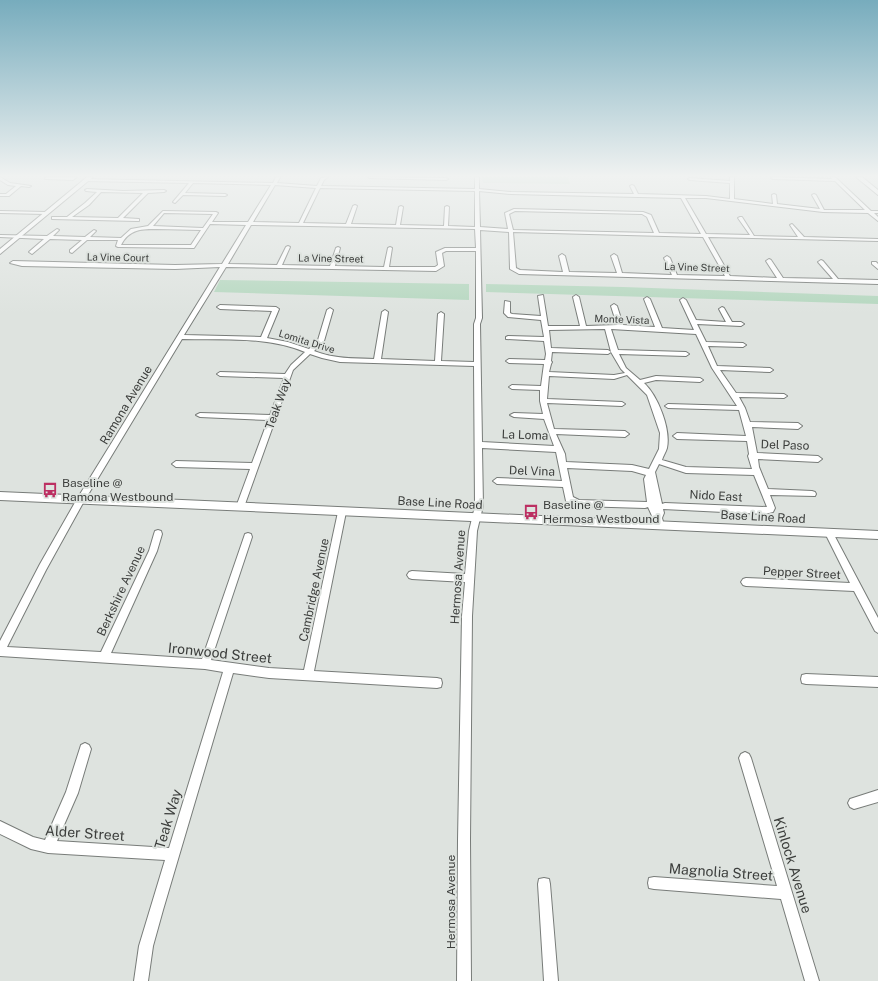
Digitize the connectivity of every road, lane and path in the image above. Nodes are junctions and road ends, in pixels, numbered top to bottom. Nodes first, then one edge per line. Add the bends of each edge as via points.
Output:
1 (35, 223) edge
2 (154, 223) edge
3 (209, 223) joint
4 (349, 223) edge
5 (399, 223) edge
6 (446, 223) edge
7 (478, 223) edge
8 (510, 223) edge
9 (652, 223) edge
10 (697, 223) edge
11 (743, 223) edge
12 (250, 224) junction
13 (300, 225) joint
14 (792, 225) dead end
15 (348, 226) junction
16 (398, 226) junction
17 (149, 228) junction
18 (446, 228) junction
19 (478, 228) junction
20 (205, 229) junction
21 (57, 230) dead end
22 (94, 231) dead end
23 (511, 231) junction
24 (657, 234) junction
25 (848, 235) dead end
26 (0, 236) edge
27 (705, 236) junction
28 (18, 237) junction
29 (753, 237) junction
30 (48, 238) junction
31 (802, 238) junction
32 (86, 239) junction
33 (122, 239) junction
34 (852, 239) junction
35 (878, 240) edge
36 (288, 247) dead end
37 (338, 248) dead end
38 (390, 248) dead end
39 (478, 250) junction
40 (72, 251) dead end
41 (0, 252) edge
42 (32, 252) dead end
43 (562, 256) dead end
44 (614, 256) dead end
45 (667, 258) dead end
46 (769, 261) dead end
47 (822, 262) dead end
48 (13, 263) dead end
49 (224, 266) junction
50 (279, 266) junction
51 (332, 267) junction
52 (386, 268) junction
53 (566, 272) junction
54 (620, 274) junction
55 (674, 276) junction
56 (728, 277) junction
57 (781, 279) junction
58 (837, 281) junction
59 (878, 282) edge
60 (541, 296) dead end
61 (576, 297) dead end
62 (647, 299) dead end
63 (683, 300) dead end
64 (507, 302) dead end
65 (614, 306) dead end
66 (220, 307) dead end
67 (722, 309) dead end
68 (330, 310) dead end
69 (385, 312) dead end
70 (442, 314) dead end
71 (544, 318) junction
72 (693, 322) junction
73 (730, 323) junction
74 (741, 324) dead end
75 (583, 327) junction
76 (607, 327) junction
77 (620, 327) junction
78 (545, 328) junction
79 (658, 329) junction
80 (698, 332) junction
81 (180, 337) junction
82 (508, 338) dead end
83 (547, 339) junction
84 (263, 340) junction
85 (703, 344) junction
86 (743, 345) dead end
87 (549, 350) junction
88 (308, 352) junction
89 (611, 352) junction
90 (686, 354) dead end
91 (509, 361) dead end
92 (377, 362) junction
93 (549, 362) junction
94 (438, 363) junction
95 (477, 364) junction
96 (715, 368) junction
97 (770, 370) dead end
98 (220, 374) dead end
99 (546, 374) junction
100 (624, 375) dead end
101 (288, 376) junction
102 (700, 380) dead end
103 (639, 382) junction
104 (512, 387) dead end
105 (543, 388) junction
106 (734, 395) junction
107 (784, 396) dead end
108 (543, 401) junction
109 (622, 404) dead end
110 (668, 406) dead end
111 (742, 408) junction
112 (200, 415) dead end
113 (514, 415) dead end
114 (547, 417) junction
115 (273, 418) junction
116 (748, 424) junction
117 (798, 426) dead end
118 (552, 431) junction
119 (625, 434) dead end
120 (677, 436) dead end
121 (751, 439) junction
122 (479, 445) junction
123 (559, 449) junction
124 (752, 456) junction
125 (818, 458) dead end
126 (657, 461) junction
127 (176, 464) dead end
128 (563, 465) junction
129 (254, 466) junction
130 (756, 472) junction
131 (652, 473) junction
132 (497, 481) dead end
133 (566, 484) junction
134 (764, 492) junction
135 (812, 494) dead end
136 (0, 496) edge
137 (80, 501) junction
138 (645, 505) dead end
139 (665, 506) dead end
140 (240, 507) junction
141 (342, 512) junction
142 (476, 518) junction
143 (659, 522) junction
144 (829, 533) junction
145 (158, 534) dead end
146 (878, 535) edge
147 (248, 538) dead end
148 (412, 575) dead end
149 (469, 578) junction
150 (746, 582) dead end
151 (857, 587) junction
152 (878, 628) edge
153 (0, 651) edge
154 (104, 657) junction
155 (205, 664) junction
156 (230, 667) junction
157 (308, 674) junction
158 (806, 679) dead end
159 (878, 682) edge
160 (437, 683) dead end
161 (85, 749) dead end
162 (745, 758) dead end
163 (878, 796) edge
164 (854, 803) dead end
165 (0, 827) edge
166 (48, 847) junction
167 (172, 854) junction
168 (654, 883) dead end
169 (544, 884) dead end
170 (786, 893) junction
171 (141, 981) edge
172 (464, 981) edge
173 (551, 981) edge
174 (812, 981) edge

1 - 28 main road
2 - 17 street
3 - 12 street
3 - 20 street
4 - 15 street
5 - 16 street
6 - 18 street
7 - 19 street, Hermosa Avenue
8 - 23 street
9 - 24 street
10 - 27 street
11 - 29 street
12 - 13 street
12 - 49 street, Ramona Avenue
13 - 15 street
14 - 31 street
15 - 16 street
16 - 18 street
17 - 20 street
17 - 33 street via 133,230
18 - 19 street
19 - 23 street
19 - 39 street, Hermosa Avenue
20 - 33 street via 192,247 118,246
21 - 30 street
22 - 32 street
23 - 24 street
23 - 53 street, La Vine Street via 515,271
24 - 27 street
25 - 34 street
26 - 28 street
27 - 29 street
27 - 56 street
28 - 30 street
28 - 41 main road
29 - 31 street
30 - 32 street
30 - 42 street
31 - 34 street
32 - 33 street
32 - 40 street
34 - 35 street
36 - 50 street
37 - 51 street
38 - 52 street
39 - 52 street, La Vine Street via 441,250 441,266 438,268
39 - 95 street, Hermosa Avenue
43 - 53 street
44 - 54 street
45 - 55 street
46 - 57 street
47 - 58 street
48 - 49 street, La Vine Court
49 - 50 street, La Vine Street
49 - 81 street, Ramona Avenue
50 - 51 street, La Vine Street
51 - 52 street, La Vine Street
53 - 54 street, La Vine Street
54 - 55 street, La Vine Street
55 - 56 street, La Vine Street
56 - 57 street, La Vine Street
57 - 58 street, La Vine Street
58 - 59 street, La Vine Street
60 - 71 street
61 - 75 street
62 - 79 street
63 - 72 street
64 - 71 street via 507,313 510,316
65 - 77 street
66 - 84 street via 276,309
67 - 73 street
68 - 88 street, Teak Way via 321,341
69 - 92 street
70 - 94 street
71 - 78 street
72 - 73 street
72 - 80 street
73 - 74 street
75 - 76 street, Monte Vista
75 - 78 street, Monte Vista
76 - 77 street, Monte Vista
76 - 89 street
77 - 79 street, Monte Vista
78 - 83 street
79 - 80 street, Monte Vista
80 - 85 street
81 - 84 street, Lomita Drive
81 - 137 street, Ramona Avenue
82 - 83 street
83 - 87 street
84 - 88 street, Lomita Drive via 289,344
85 - 86 street
85 - 96 street
87 - 89 street
87 - 93 street
88 - 92 street, Lomita Drive via 327,359
88 - 101 street, Teak Way via 293,366
89 - 90 street
89 - 103 street
91 - 93 street
92 - 94 street, Lomita Drive
93 - 99 street
94 - 95 street, Lomita Drive
95 - 122 street, Hermosa Avenue
96 - 97 street
96 - 106 street
98 - 101 street
99 - 100 street via 614,377
99 - 105 street
101 - 115 street, Teak Way
102 - 103 street via 656,378
103 - 126 street via 653,399 664,433 663,449
104 - 105 street
105 - 108 street
106 - 107 street
106 - 111 street
108 - 109 street
108 - 114 street
110 - 111 street
111 - 116 street
112 - 115 street
113 - 114 street
114 - 118 street
115 - 129 street, Teak Way
116 - 117 street
116 - 121 street
118 - 119 street
118 - 123 street
120 - 121 street
121 - 124 street
122 - 123 street, La Loma
122 - 142 street, Hermosa Avenue via 479,506
123 - 128 street
124 - 125 street, Del Paso
124 - 130 street
126 - 130 street via 686,470
126 - 131 street
127 - 129 street
128 - 131 street via 632,468
128 - 133 street
129 - 140 street, Teak Way
130 - 134 street
131 - 143 street via 660,513
131 - 143 street via 648,479 648,489
132 - 133 street, Del Vina
133 - 138 street via 569,499 578,503
134 - 135 street
134 - 139 street, Nido East via 770,510
136 - 137 main road, Base Line Road
137 - 140 main road, Base Line Road
137 - 153 street, Ramona Avenue
140 - 141 main road, Base Line Road
141 - 142 main road, Base Line Road
141 - 157 street, Cambridge Avenue
142 - 143 main road, Base Line Road
142 - 149 street, Hermosa Avenue
143 - 144 main road, Base Line Road
144 - 146 main road, Base Line Road
144 - 151 street
145 - 154 street, Berkshire Avenue via 153,551
147 - 155 street
148 - 149 street
149 - 172 street, Hermosa Avenue via 464,765
150 - 151 street, Pepper Street
151 - 152 street
153 - 154 street, Ironwood Street
154 - 155 street, Ironwood Street
155 - 156 street, Ironwood Street
156 - 157 street, Ironwood Street
156 - 167 street, Teak Way
157 - 160 street, Ironwood Street
158 - 159 street
161 - 166 street via 72,793
162 - 170 street, Kinlock Avenue
163 - 164 street
165 - 166 street, Alder Street via 31,843
166 - 167 street, Alder Street
167 - 171 street, Teak Way via 146,946
168 - 170 street, Magnolia Street
169 - 173 street
170 - 174 street, Kinlock Avenue

